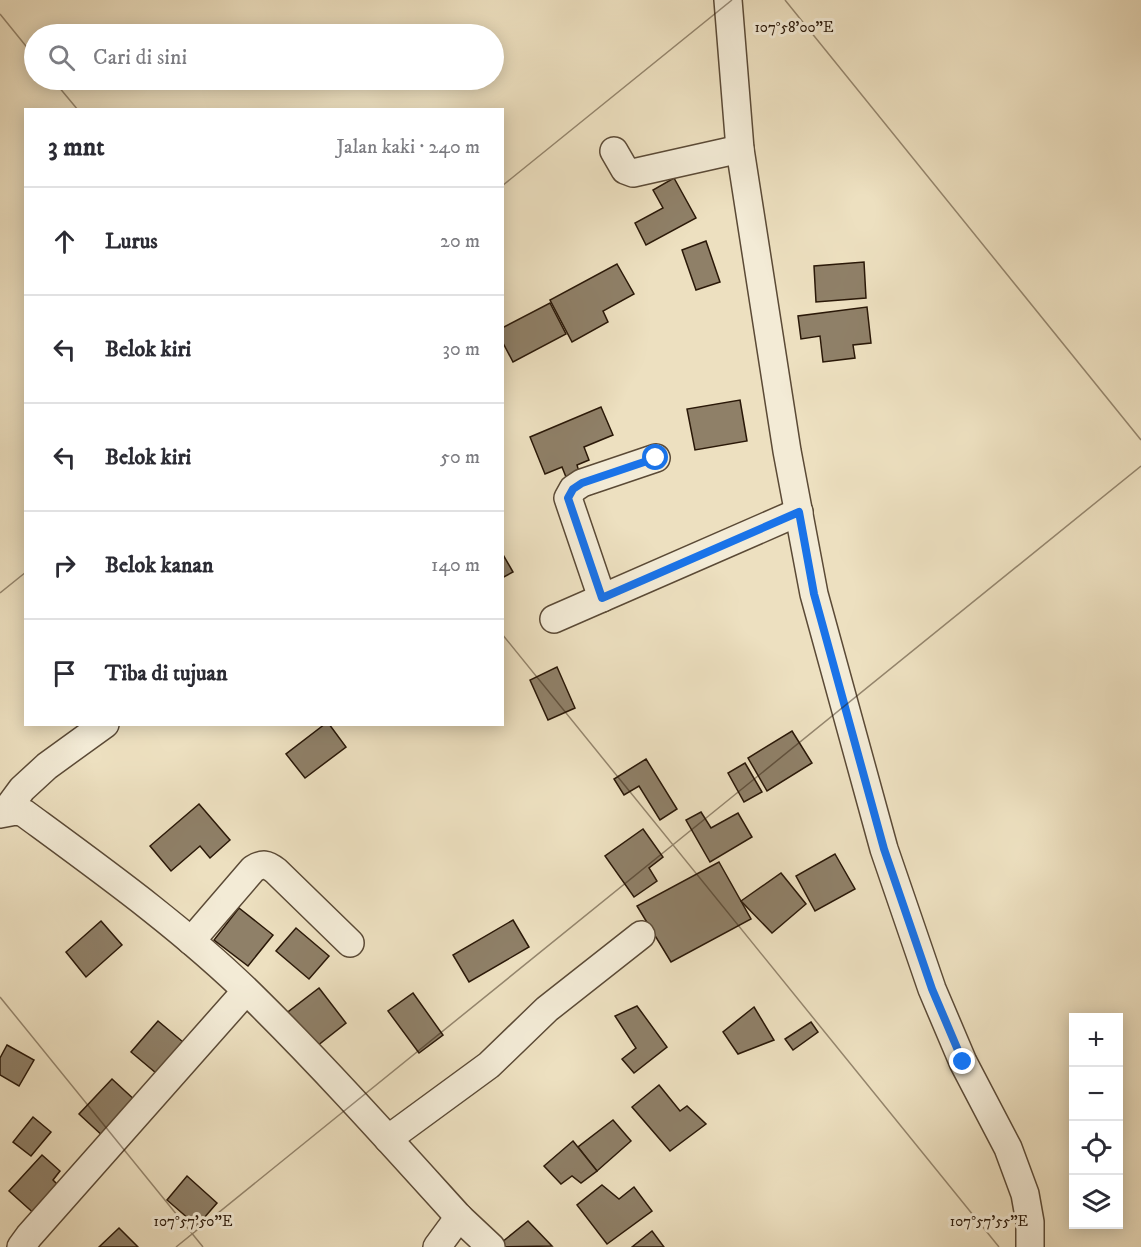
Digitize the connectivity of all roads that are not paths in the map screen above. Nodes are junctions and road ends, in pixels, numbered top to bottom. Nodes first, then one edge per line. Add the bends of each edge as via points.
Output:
1 (728, 0) edge
2 (740, 149) junction
3 (614, 152) dead end
4 (656, 458) dead end
5 (799, 512) junction
6 (602, 598) junction
7 (554, 619) dead end
8 (102, 726) edge
9 (3, 813) edge
10 (641, 935) dead end
11 (191, 941) junction
12 (350, 943) dead end
13 (246, 990) junction
14 (388, 1139) junction
15 (459, 1217) junction
16 (21, 1247) edge
17 (437, 1247) edge
18 (490, 1247) edge
19 (1030, 1247) edge

1 - 2 street
2 - 3 street via 633,173 625,170
2 - 5 street
4 - 6 street via 582,483 568,498
5 - 6 street
5 - 19 street via 814,594 884,849 932,989 963,1062 1008,1148 1025,1194
6 - 7 street
8 - 9 street via 47,766
9 - 11 street via 24,813
10 - 14 street via 547,1010 489,1065
11 - 12 street via 261,864 268,865
11 - 13 street
13 - 14 street
13 - 16 street
14 - 15 street
15 - 17 street
15 - 18 street

